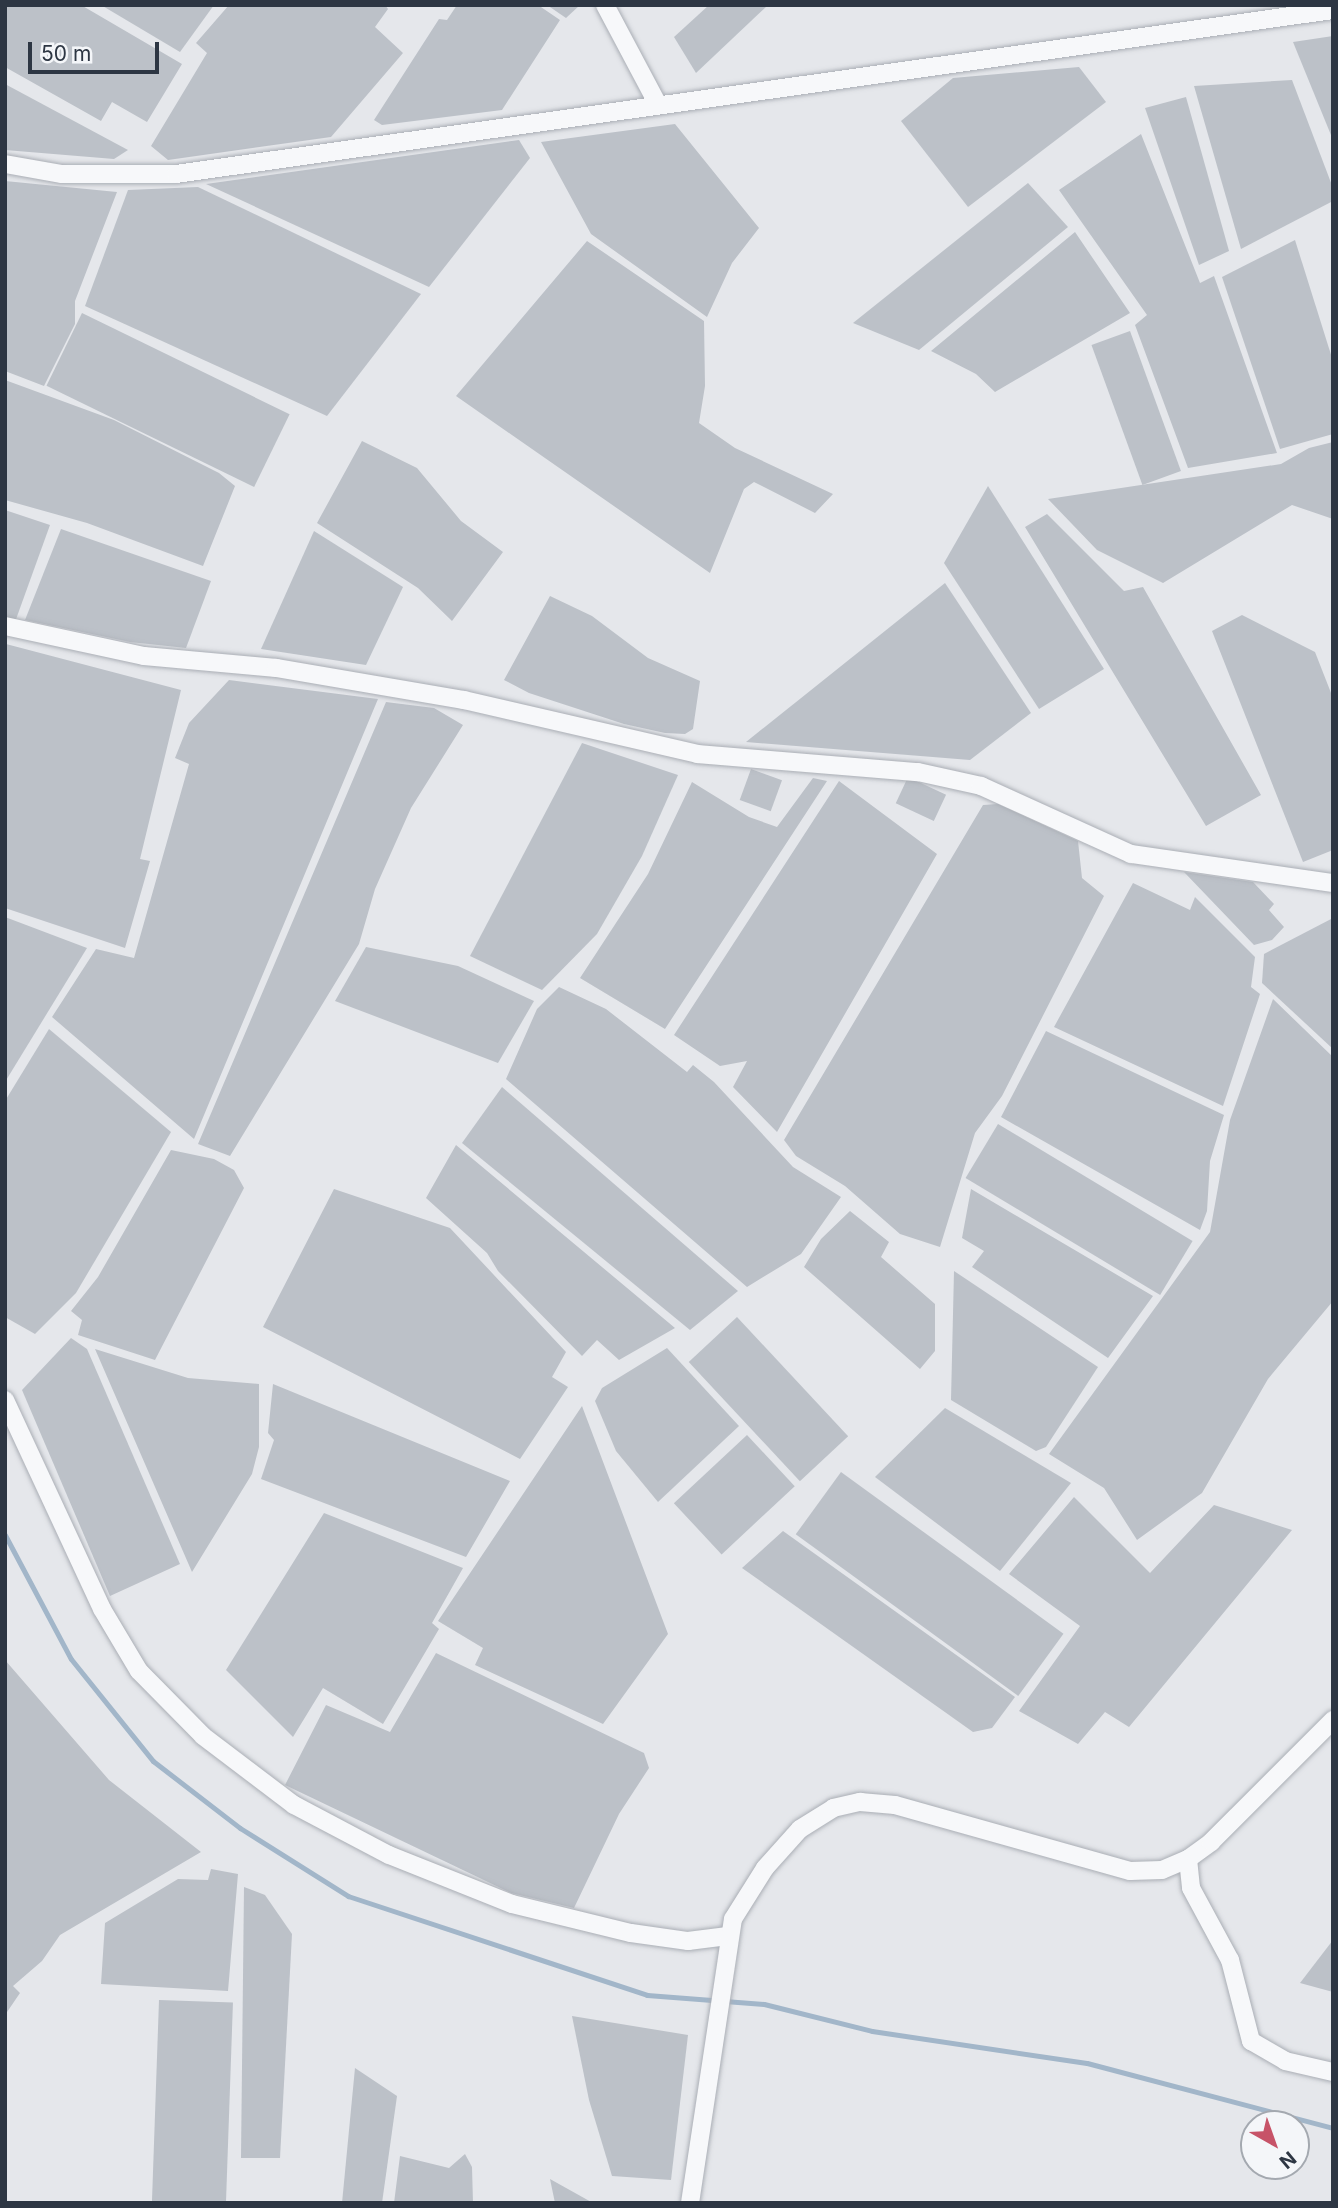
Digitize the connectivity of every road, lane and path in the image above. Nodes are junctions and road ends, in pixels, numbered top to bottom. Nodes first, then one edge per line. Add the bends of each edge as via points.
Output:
1 (605, 5) edge
2 (1333, 10) edge
3 (657, 103) junction
4 (5, 164) edge
5 (5, 626) edge
6 (1333, 883) edge
7 (5, 1400) edge
8 (1333, 1720) edge
9 (1188, 1859) junction
10 (727, 1940) junction
11 (1333, 2072) edge
12 (690, 2203) edge

1 - 3 street
2 - 3 street
3 - 4 street via 176,174 62,174
5 - 6 street via 144,656 276,668 464,700 697,754 918,772 981,786 1131,854
7 - 10 street via 102,1609 139,1671 203,1736 294,1805 388,1855 512,1904 631,1933 688,1941
8 - 9 street
9 - 10 street via 1162,1870 1129,1871 895,1805 860,1802 833,1808 800,1829 765,1868 733,1919
9 - 11 street via 1191,1888 1230,1960 1251,2041 1285,2061
10 - 12 street

